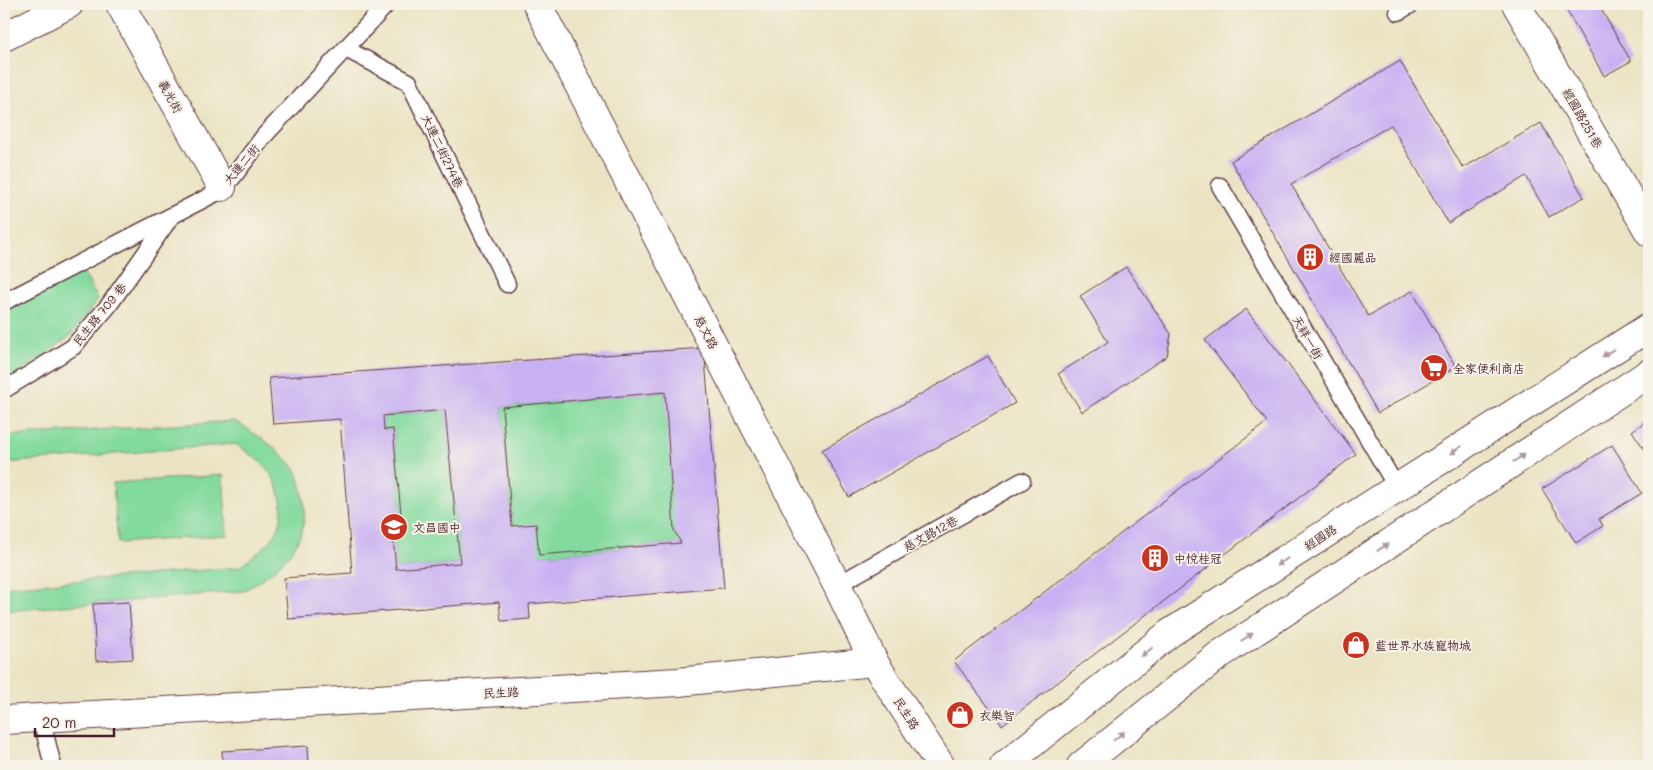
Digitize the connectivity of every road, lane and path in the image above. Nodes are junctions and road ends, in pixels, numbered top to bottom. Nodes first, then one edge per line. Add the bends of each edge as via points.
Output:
1 (69, 4) edge
2 (120, 4) edge
3 (387, 4) edge
4 (537, 4) edge
5 (1516, 4) edge
6 (4, 37) edge
7 (346, 49) junction
8 (1220, 186) dead end
9 (222, 187) junction
10 (173, 214) junction
11 (1649, 232) edge
12 (507, 284) dead end
13 (4, 302) edge
14 (1649, 327) edge
15 (1649, 373) edge
16 (4, 390) edge
17 (1022, 481) dead end
18 (1396, 488) junction
19 (837, 585) junction
20 (874, 662) junction
21 (41, 718) junction
22 (4, 720) edge
23 (53, 766) edge
24 (941, 766) edge
25 (1004, 766) edge
26 (1081, 766) edge

1 - 6 street
2 - 9 street, 義光街
3 - 7 lane, 大連二街
4 - 19 street, 慈文路
5 - 11 street, 經國路251巷
7 - 9 lane, 大連二街 via 264,136
7 - 12 lane, 大連二街274巷 via 409,82
8 - 18 lane, 天祥一街
9 - 10 lane, 大連二街
10 - 13 lane, 大連二街
10 - 16 lane, 民生路 709 巷 via 109,305 73,347
14 -> 18 street, 經國路
26 -> 15 street via 1219,655
17 - 19 lane, 慈文路12巷
18 -> 25 street, 經國路 via 1170,633
19 - 20 street, 慈文路
20 - 21 street, 民生路 via 678,682
20 - 24 street, 民生路
21 - 22 street, 民生路
21 - 23 lane

